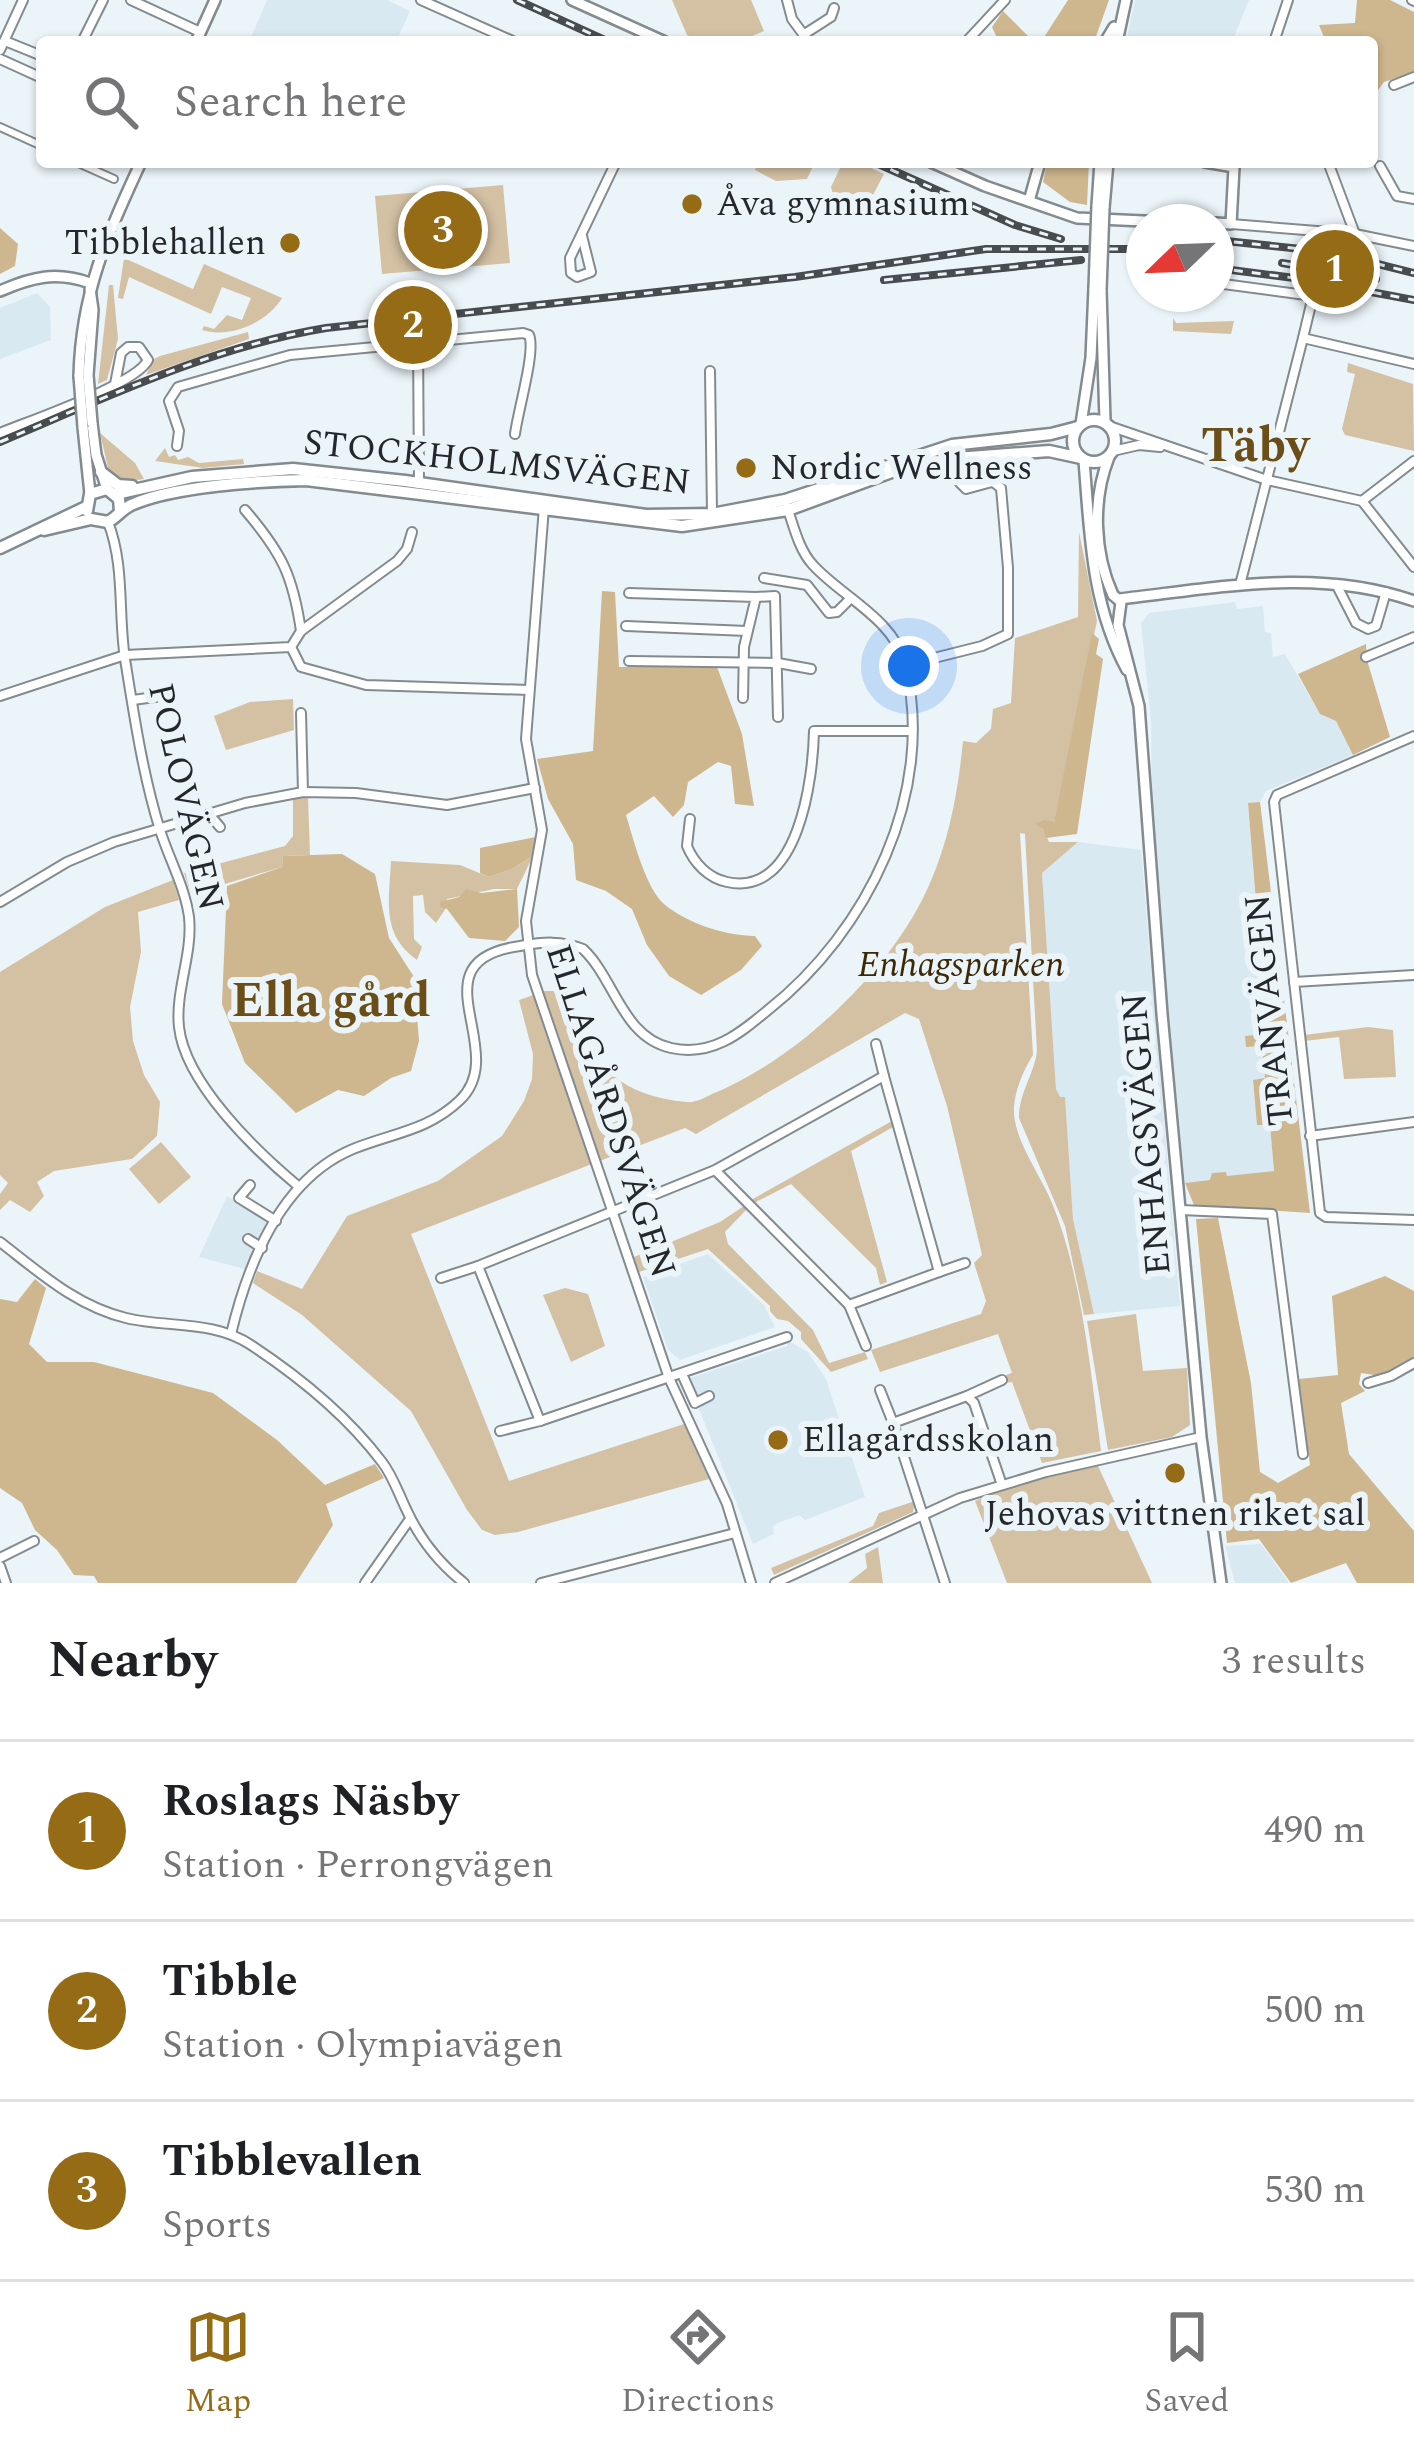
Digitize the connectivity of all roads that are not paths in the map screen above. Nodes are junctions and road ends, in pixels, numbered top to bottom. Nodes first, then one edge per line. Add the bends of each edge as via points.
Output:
1 (23, 0) edge
2 (103, 0) edge
3 (131, 0) edge
4 (214, 0) edge
5 (421, 0) edge
6 (572, 0) edge
7 (787, 0) edge
8 (1005, 0) edge
9 (1124, 0) edge
10 (1288, 0) edge
11 (835, 8) dead end
12 (85, 36) edge
13 (196, 36) edge
14 (198, 36) edge
15 (502, 36) edge
16 (652, 36) edge
17 (804, 36) edge
18 (808, 36) edge
19 (972, 36) edge
20 (1112, 36) edge
21 (1113, 36) edge
22 (1276, 36) edge
23 (2, 50) edge
24 (36, 55) edge
25 (36, 74) edge
26 (1414, 77) edge
27 (1394, 85) dead end
28 (0, 127) edge
29 (36, 143) edge
30 (1380, 166) dead end
31 (89, 168) edge
32 (138, 168) edge
33 (613, 168) edge
34 (946, 168) edge
35 (1038, 168) edge
36 (1103, 168) edge
37 (1234, 168) edge
38 (1330, 168) edge
39 (114, 179) dead end
40 (1414, 199) edge
41 (1029, 201) junction
42 (1232, 204) edge
43 (1126, 220) edge
44 (1234, 224) edge
45 (1355, 234) junction
46 (582, 236) junction
47 (1414, 246) edge
48 (90, 284) junction
49 (1234, 285) edge
50 (1098, 289) junction
51 (0, 291) edge
52 (1303, 338) junction
53 (418, 340) junction
54 (1412, 363) edge
55 (710, 371) dead end
56 (1414, 375) edge
57 (115, 384) junction
58 (1107, 423) junction
59 (87, 425) junction
60 (1080, 426) junction
61 (0, 433) edge
62 (514, 434) dead end
63 (177, 446) dead end
64 (1167, 447) junction
65 (1111, 454) junction
66 (1082, 459) junction
67 (1414, 461) edge
68 (101, 472) junction
69 (1267, 480) junction
70 (171, 481) junction
71 (992, 482) dead end
72 (418, 487) junction
73 (111, 491) junction
74 (1362, 501) junction
75 (544, 505) junction
76 (787, 505) junction
77 (89, 506) junction
78 (245, 510) dead end
79 (119, 512) junction
80 (713, 518) junction
81 (108, 522) junction
82 (412, 532) dead end
83 (0, 548) edge
84 (1414, 566) edge
85 (764, 578) dead end
86 (777, 578) junction
87 (1336, 584) junction
88 (1240, 585) junction
89 (1386, 591) junction
90 (629, 593) dead end
91 (756, 596) junction
92 (775, 596) junction
93 (851, 598) junction
94 (1101, 601) junction
95 (1414, 601) edge
96 (1118, 604) junction
97 (1105, 615) junction
98 (626, 626) dead end
99 (301, 631) junction
100 (747, 631) junction
101 (1414, 637) edge
102 (291, 647) junction
103 (124, 656) junction
104 (1366, 657) dead end
105 (629, 661) dead end
106 (743, 663) junction
107 (778, 663) junction
108 (905, 665) junction
109 (811, 669) dead end
110 (1132, 680) junction
111 (529, 690) junction
112 (162, 696) dead end
113 (0, 697) edge
114 (743, 698) dead end
115 (134, 700) junction
116 (301, 713) dead end
117 (778, 717) dead end
118 (912, 730) junction
119 (1414, 736) edge
120 (535, 788) junction
121 (303, 792) junction
122 (208, 813) junction
123 (690, 819) dead end
124 (159, 827) junction
125 (220, 827) dead end
126 (1, 898) edge
127 (526, 945) junction
128 (1414, 975) edge
129 (1294, 982) junction
130 (876, 1044) dead end
131 (884, 1076) junction
132 (1414, 1122) edge
133 (1310, 1136) junction
134 (715, 1170) junction
135 (250, 1185) dead end
136 (298, 1186) junction
137 (1181, 1210) junction
138 (612, 1213) junction
139 (1414, 1220) edge
140 (277, 1221) junction
141 (248, 1239) dead end
142 (0, 1242) edge
143 (262, 1248) junction
144 (965, 1264) dead end
145 (478, 1266) junction
146 (938, 1272) junction
147 (441, 1278) dead end
148 (849, 1305) junction
149 (231, 1334) junction
150 (787, 1337) dead end
151 (866, 1346) dead end
152 (1414, 1363) edge
153 (682, 1374) junction
154 (669, 1378) junction
155 (1002, 1380) dead end
156 (1368, 1383) dead end
157 (880, 1390) dead end
158 (710, 1396) dead end
159 (967, 1396) junction
160 (540, 1420) junction
161 (893, 1423) junction
162 (500, 1431) dead end
163 (1201, 1437) junction
164 (1303, 1454) dead end
165 (1002, 1484) junction
166 (924, 1513) junction
167 (410, 1519) junction
168 (735, 1533) junction
169 (34, 1541) dead end
170 (0, 1562) edge
171 (803, 1578) edge
172 (6, 1583) edge
173 (365, 1583) edge
174 (464, 1583) edge
175 (541, 1583) edge
176 (751, 1583) edge
177 (775, 1583) edge
178 (945, 1583) edge
179 (1222, 1583) edge

1 - 23 street
2 - 12 street
3 - 13 street
4 - 14 street
5 - 15 street
6 - 16 street
7 - 17 street
8 - 19 street
9 - 20 street
9 - 21 street
10 - 22 street
11 - 18 street
23 - 24 street
23 - 25 street
26 - 27 street
28 - 29 street
30 - 40 street via 1397,196
31 - 39 street
32 - 48 street
33 - 46 street
34 - 41 street
35 - 41 street
36 - 50 street, bridge
37 - 42 street
38 - 45 street
41 - 43 street via 1077,218
44 - 45 street
45 - 47 street
46 - 46 street via 591,272 577,277 570,258
48 - 51 street via 47,276
48 - 59 street, bridge
49 - 52 street via 1313,296
50 - 58 street
50 - 60 street
52 - 54 street
52 - 69 street
53 - 62 street via 529,335 532,356
53 - 63 street via 290,355 178,387 169,401
53 - 72 street
54 - 56 street
55 - 80 street
57 - 57 street via 145,367 139,347 121,353
57 - 61 street
58 - 60 main road
58 - 64 street
58 - 65 main road
59 - 68 street
59 - 77 street
60 - 66 main road via 1073,443
60 - 76 main road, STOCKHOLMSVÄGEN via 952,445
64 - 65 street
64 - 69 street
65 - 66 main road via 1097,463
65 - 96 street, ENHAGSVÄGEN via 1098,516 1106,580
66 - 76 main road, STOCKHOLMSVÄGEN via 1049,451 938,460
66 - 94 street
67 - 74 street
68 - 70 main road via 123,487
68 - 73 street
69 - 74 street
69 - 88 street
70 - 72 main road, STOCKHOLMSVÄGEN via 293,469
70 - 73 main road, STOCKHOLMSVÄGEN
71 - 108 street via 1001,488 1008,634
72 - 75 main road, STOCKHOLMSVÄGEN
72 - 79 main road, STOCKHOLMSVÄGEN via 269,481 155,498
73 - 77 main road, STOCKHOLMSVÄGEN
73 - 79 main road
74 - 84 street
75 - 80 main road, STOCKHOLMSVÄGEN
75 - 111 street, ELLAGÅRDSVÄGEN
76 - 80 main road, STOCKHOLMSVÄGEN
76 - 93 street via 804,553
77 - 81 main road
77 - 83 main road
78 - 99 street via 282,555
79 - 81 main road
81 - 103 street, POLOVÄGEN
82 - 99 street via 397,561
85 - 86 street
86 - 92 street
86 - 93 street via 807,585 829,613
87 - 88 street
87 - 89 street
87 - 89 street via 1356,623 1368,629
88 - 96 street
89 - 95 street
90 - 91 street
91 - 92 street
91 - 100 street
92 - 107 street
93 - 108 street via 892,638
94 - 96 street
94 - 97 street, ENHAGSVÄGEN
96 - 97 street
96 - 110 street, ENHAGSVÄGEN
97 - 110 street, ENHAGSVÄGEN
98 - 100 street
99 - 102 street
100 - 106 street
101 - 104 street
102 - 103 street
102 - 111 street via 301,667 366,685
103 - 113 street
103 - 115 street, POLOVÄGEN
105 - 106 street
106 - 107 street
106 - 114 street
107 - 109 street
107 - 117 street
108 - 118 street
110 - 137 street, ENHAGSVÄGEN
111 - 120 street, ELLAGÅRDSVÄGEN
112 - 115 street
115 - 124 street, POLOVÄGEN
116 - 121 street
118 - 123 street via 814,731 811,784 795,833 762,877 722,881 701,868 687,846
118 - 127 street via 895,828 852,922 782,999 719,1046 657,1043 632,1023 583,949
119 - 129 street, TRANVÄGEN via 1277,795
120 - 121 street via 446,805
120 - 127 street, ELLAGÅRDSVÄGEN via 542,840
121 - 122 street
122 - 124 street
122 - 125 street
124 - 126 street
124 - 136 street, POLOVÄGEN via 189,921 178,1024 185,1055
127 - 136 street via 500,949 469,978 466,1006 478,1060 470,1089 433,1122 355,1148
127 - 138 street, ELLAGÅRDSVÄGEN
128 - 129 street
129 - 133 street, TRANVÄGEN
130 - 131 street
131 - 134 street
131 - 146 street
132 - 133 street
133 - 139 street, TRANVÄGEN via 1320,1213
134 - 138 street
134 - 148 street
135 - 140 street via 239,1198
136 - 140 street
137 - 163 street, ENHAGSVÄGEN
137 - 164 street via 1272,1214
138 - 145 street
138 - 154 street, ELLAGÅRDSVÄGEN
140 - 143 street
141 - 143 street
142 - 149 street via 101,1310
143 - 149 street
144 - 146 street
145 - 147 street
145 - 160 street
146 - 148 street
148 - 151 street
149 - 167 street via 364,1440
150 - 153 street
152 - 156 street
153 - 154 street
153 - 158 street via 695,1403
154 - 160 street
154 - 168 street, ELLAGÅRDSVÄGEN
155 - 159 street
157 - 161 street
159 - 161 street
159 - 165 street
160 - 162 street
161 - 166 street
163 - 165 street
163 - 179 street, ENHAGSVÄGEN
165 - 166 street
166 - 171 street
166 - 178 street
167 - 173 street
167 - 174 street
168 - 175 street
168 - 176 street, ELLAGÅRDSVÄGEN
169 - 170 street
170 - 172 street
171 - 177 street

